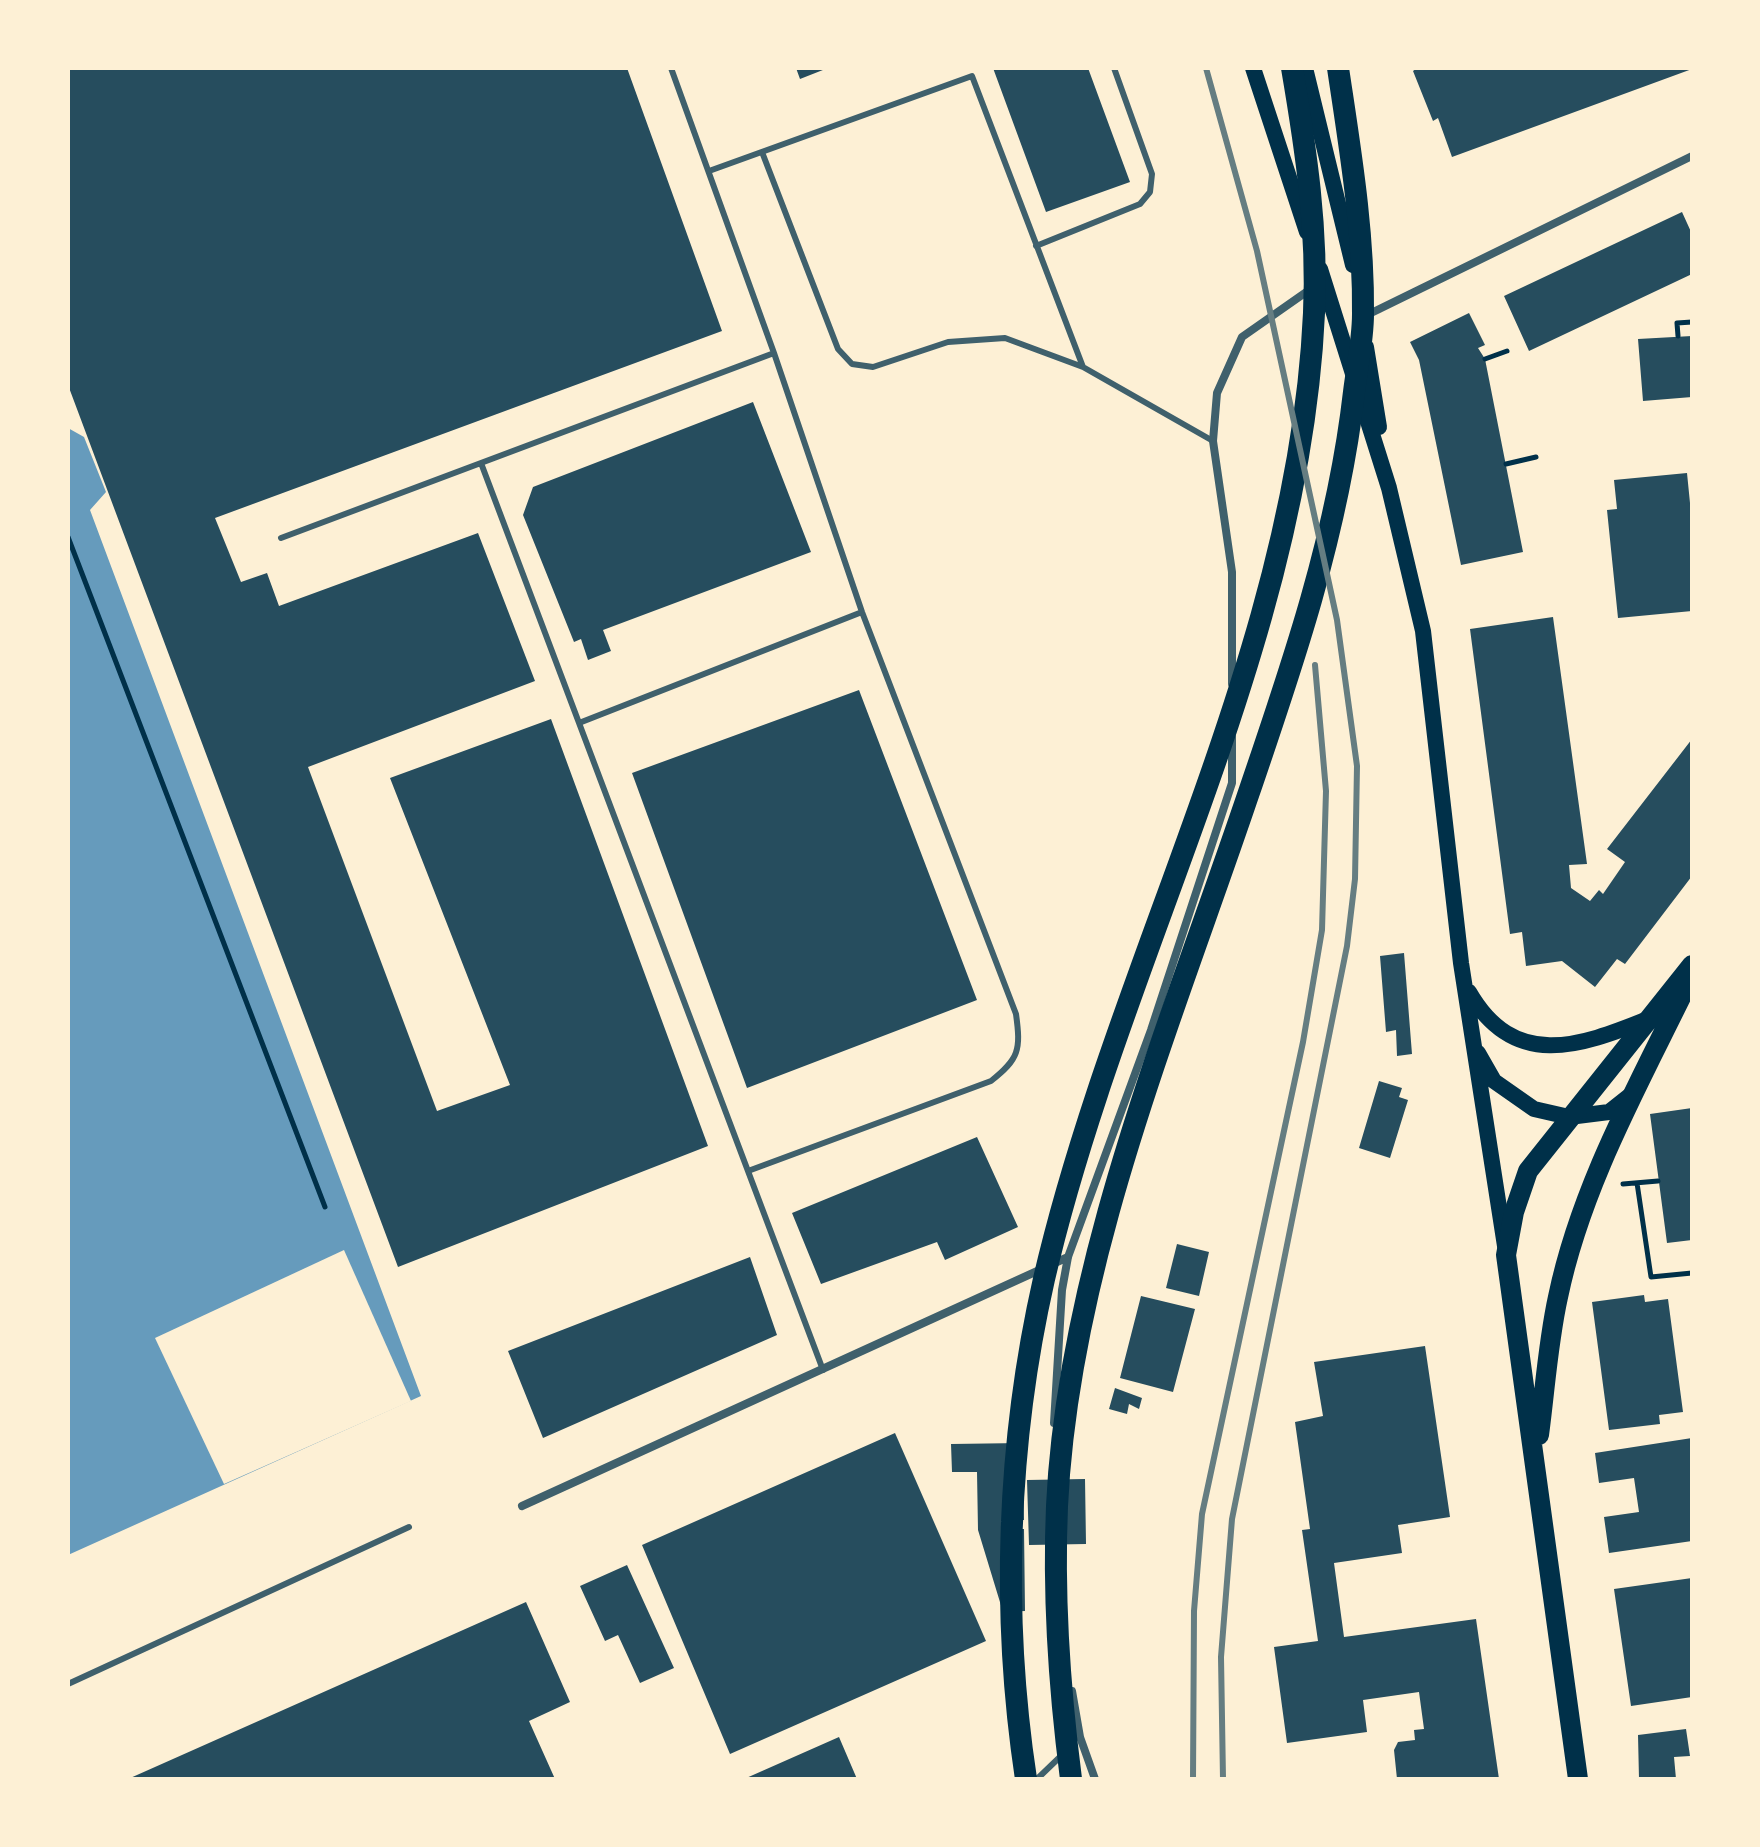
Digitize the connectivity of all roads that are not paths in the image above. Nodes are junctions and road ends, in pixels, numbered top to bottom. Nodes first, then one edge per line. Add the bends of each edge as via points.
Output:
1 (671, 68) edge
2 (1114, 68) edge
3 (1253, 68) edge
4 (1292, 68) edge
5 (1305, 68) edge
6 (1338, 68) edge
7 (762, 152) junction
8 (1692, 156) edge
9 (709, 171) junction
10 (1036, 246) junction
11 (1323, 280) junction
12 (1361, 318) junction
13 (774, 353) junction
14 (1083, 367) junction
15 (1213, 441) junction
16 (481, 463) junction
17 (1389, 488) junction
18 (281, 538) dead end
19 (862, 612) junction
20 (579, 723) junction
21 (1692, 965) edge
22 (1692, 975) edge
23 (1464, 983) junction
24 (1648, 1019) junction
25 (1473, 1045) junction
26 (1636, 1091) junction
27 (1569, 1117) junction
28 (748, 1171) junction
29 (1506, 1255) junction
30 (1068, 1257) junction
31 (823, 1370) junction
32 (1536, 1459) junction
33 (522, 1506) dead end
34 (409, 1527) dead end
35 (68, 1684) edge
36 (1080, 1737) junction
37 (1026, 1779) edge
38 (1037, 1779) edge
39 (1071, 1779) edge
40 (1095, 1779) edge
41 (1578, 1779) edge

1 - 9 lane
2 - 10 lane via 1152,174 1150,192 1140,204
3 - 11 main road
4 - 37 highway via 1311,181 1314,299 1299,449 1266,595 1229,720 1103,1078 1044,1278 1023,1392 1012,1507 1011,1657
5 - 12 main road via 1347,235
6 - 39 highway via 1355,175 1363,315 1347,456 1311,606 1147,1089 1089,1289 1057,1503 1056,1656
7 - 9 lane
7 - 10 lane via 972,76
7 - 14 lane via 838,349 852,364 873,367 948,342 1005,338
8 - 12 street
9 - 13 lane
10 - 14 lane
11 - 15 street via 1242,337 1217,393
11 - 17 main road
12 - 17 main road
13 - 16 lane
13 - 19 lane
14 - 15 lane
15 - 30 street via 1232,572 1232,783 1151,1030
16 - 18 lane
16 - 20 lane
17 - 23 main road via 1423,631
19 - 20 lane
19 - 28 lane via 1016,1014 1020,1041 1013,1064 991,1081
20 - 28 lane
21 - 24 main road
22 - 26 main road
23 - 24 main road via 1481,1013 1498,1029 1547,1046 1594,1041
23 - 25 main road
24 - 27 main road
25 - 27 main road via 1494,1081 1519,1101
25 - 29 main road
26 - 27 main road via 1609,1112
26 - 32 main road via 1589,1197 1558,1296
27 - 29 main road via 1528,1171
28 - 31 lane
29 - 32 main road
30 - 31 street
30 - 36 street via 1056,1364 1052,1508 1056,1595
31 - 33 street
32 - 41 main road
34 - 35 lane
36 - 38 lane
36 - 40 street

